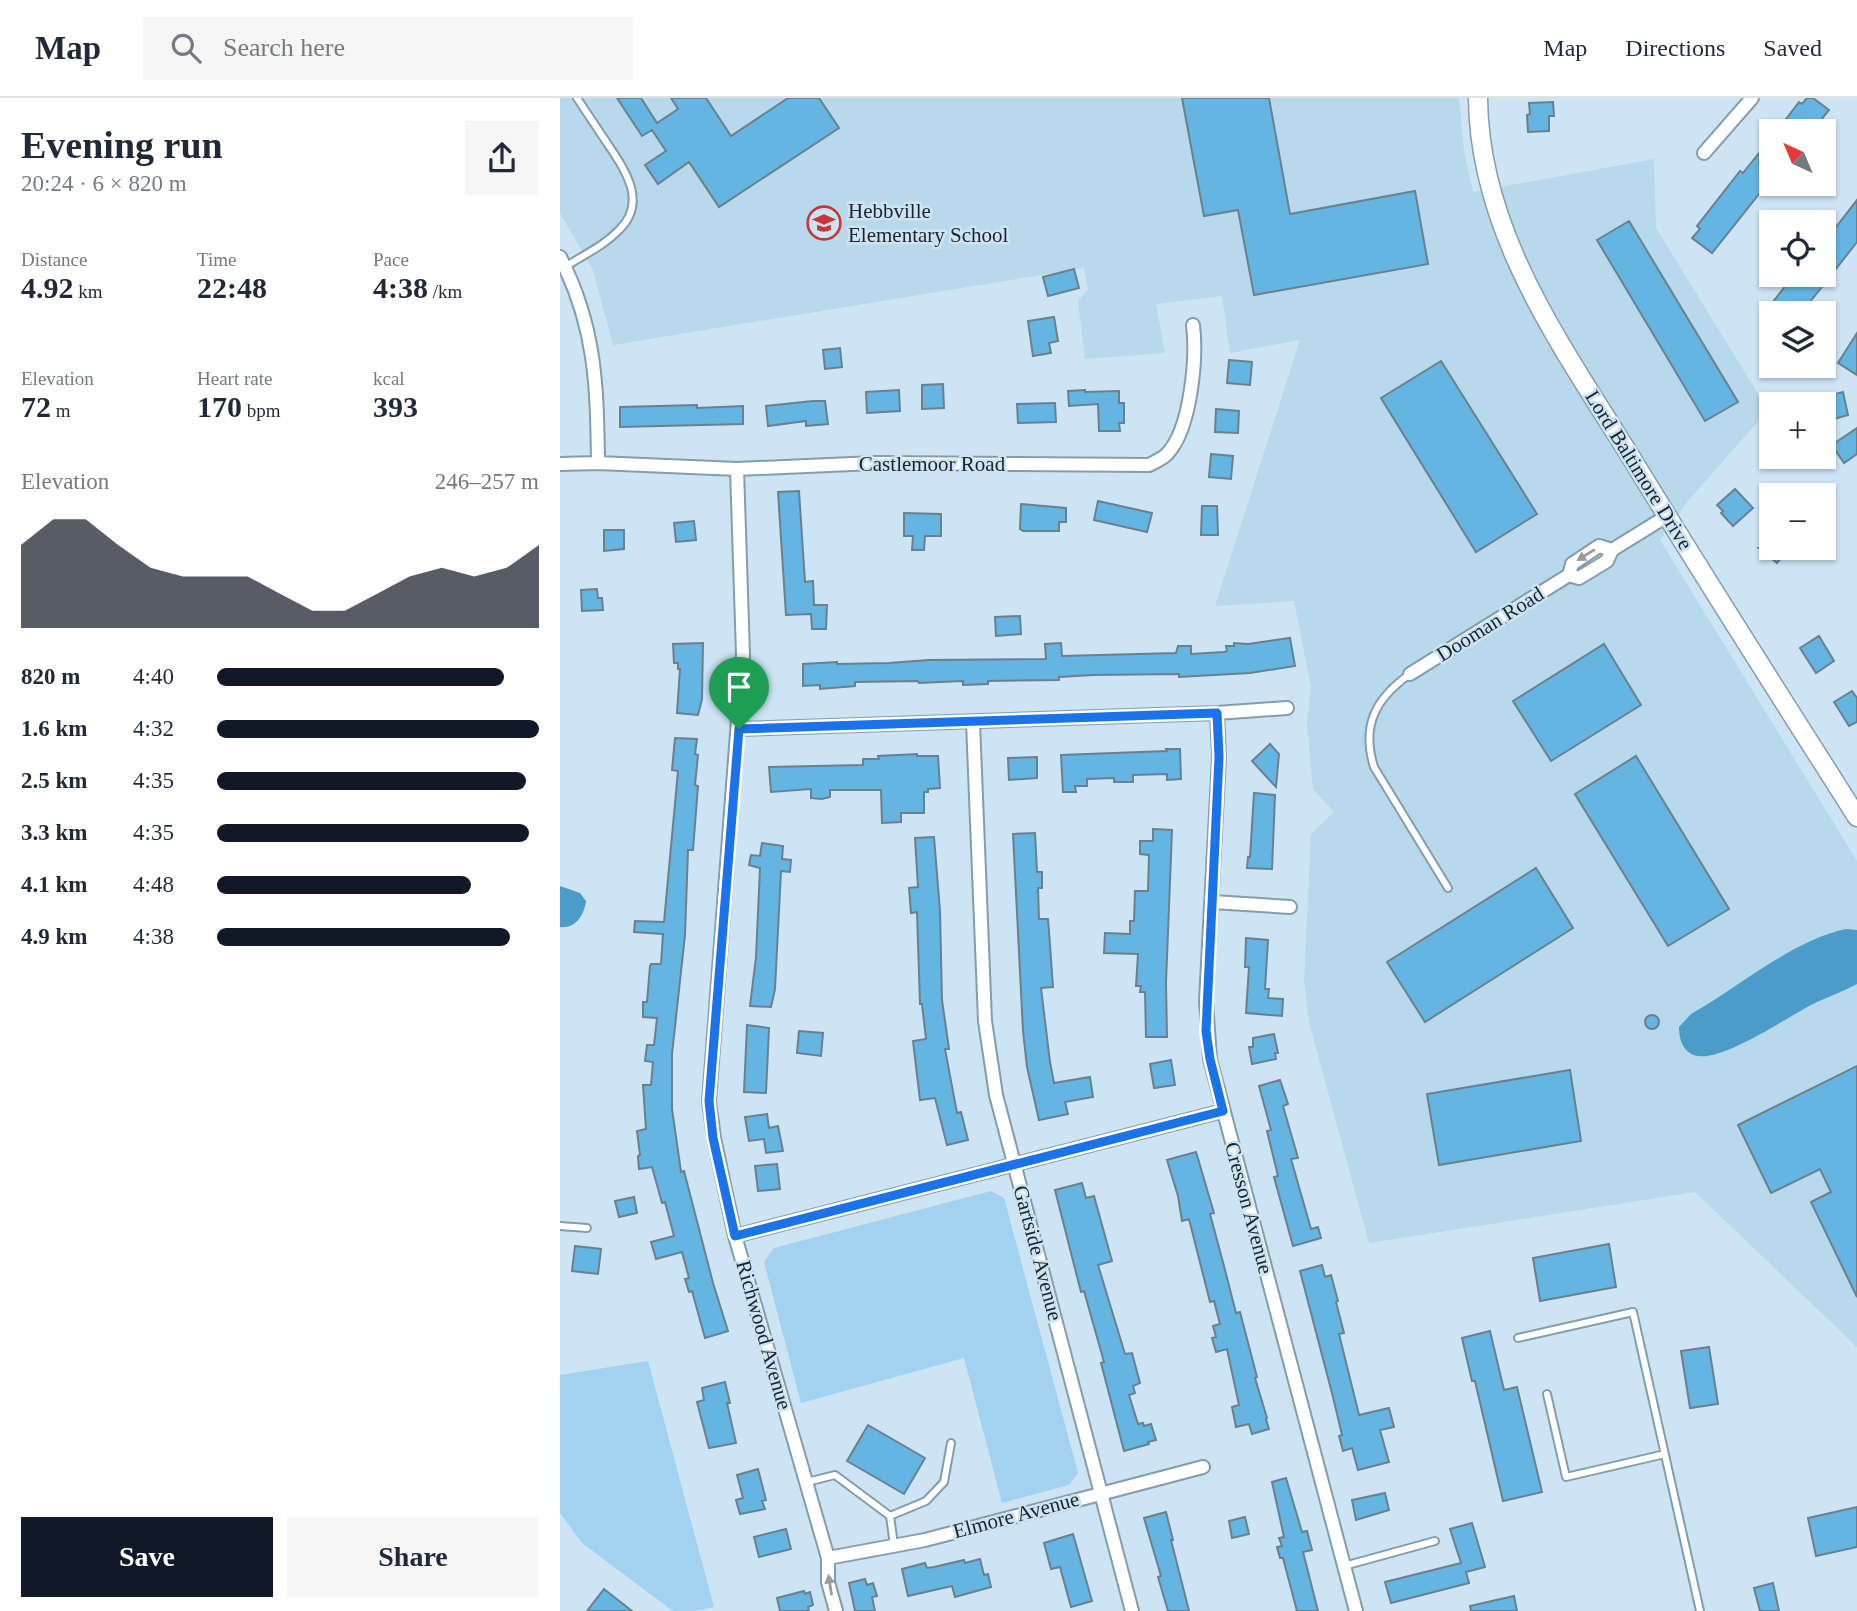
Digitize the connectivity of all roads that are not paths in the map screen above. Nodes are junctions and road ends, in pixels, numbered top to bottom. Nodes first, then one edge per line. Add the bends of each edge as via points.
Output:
1 (577, 98) edge
2 (1478, 98) edge
3 (1752, 98) edge
4 (1704, 153) dead end
5 (563, 262) edge
6 (1194, 325) dead end
7 (598, 463) junction
8 (560, 464) edge
9 (737, 468) junction
10 (1667, 516) junction
11 (1410, 674) joint
12 (1287, 708) dead end
13 (1217, 713) junction
14 (973, 722) junction
15 (739, 729) junction
16 (1857, 817) edge
17 (1448, 888) dead end
18 (1213, 902) junction
19 (1290, 907) dead end
20 (1223, 1111) junction
21 (1015, 1165) junction
22 (560, 1226) edge
23 (587, 1228) dead end
24 (735, 1236) junction
25 (1518, 1338) dead end
26 (1547, 1394) dead end
27 (951, 1443) dead end
28 (1665, 1454) junction
29 (1203, 1467) dead end
30 (807, 1482) junction
31 (1101, 1493) junction
32 (890, 1516) junction
33 (1435, 1541) dead end
34 (894, 1545) junction
35 (828, 1558) junction
36 (1344, 1566) junction
37 (836, 1611) edge
38 (1132, 1611) edge
39 (1356, 1611) edge
40 (1700, 1611) edge

1 - 5 lane via 627,173 634,202 630,216 608,240
2 - 10 main road, Lord Baltimore Drive via 1492,193 1524,278
3 - 4 street
5 - 7 street via 592,346
6 - 9 street, Castlemoor Road via 1195,365 1184,422 1168,453 1149,466 874,463
7 - 8 street, Castlemoor Road
7 - 9 street, Castlemoor Road
9 - 15 street, Richwood Avenue via 743,654
10 - 11 street, Dooman Road via 1612,550 1607,561 1579,578 1569,575
10 - 16 main road, Lord Baltimore Drive
11 - 17 lane via 1385,694 1374,713 1370,753 1374,767
12 - 13 street
13 - 14 street
13 - 18 street, Cresson Avenue
14 - 15 street
14 - 21 street, Gartside Avenue via 985,1021 996,1095
15 - 24 street, Richwood Avenue via 709,1101
18 - 19 street
18 - 20 street, Cresson Avenue via 1206,1031
20 - 21 street
20 - 36 street, Cresson Avenue
21 - 24 street
21 - 31 street, Gartside Avenue
22 - 23 lane
24 - 30 street, Richwood Avenue
25 - 28 lane via 1633,1312
26 - 28 lane via 1566,1477
27 - 32 lane via 944,1482 926,1501
28 - 40 lane
29 - 31 street, Elmore Avenue
30 - 32 lane via 835,1475
30 - 35 street, Richwood Avenue
31 - 34 street, Elmore Avenue
31 - 38 street, Gartside Avenue
32 - 34 lane
33 - 36 lane
34 - 35 street, Elmore Avenue
37 -> 35 street, Richwood Avenue via 828,1582
36 - 39 street, Cresson Avenue

